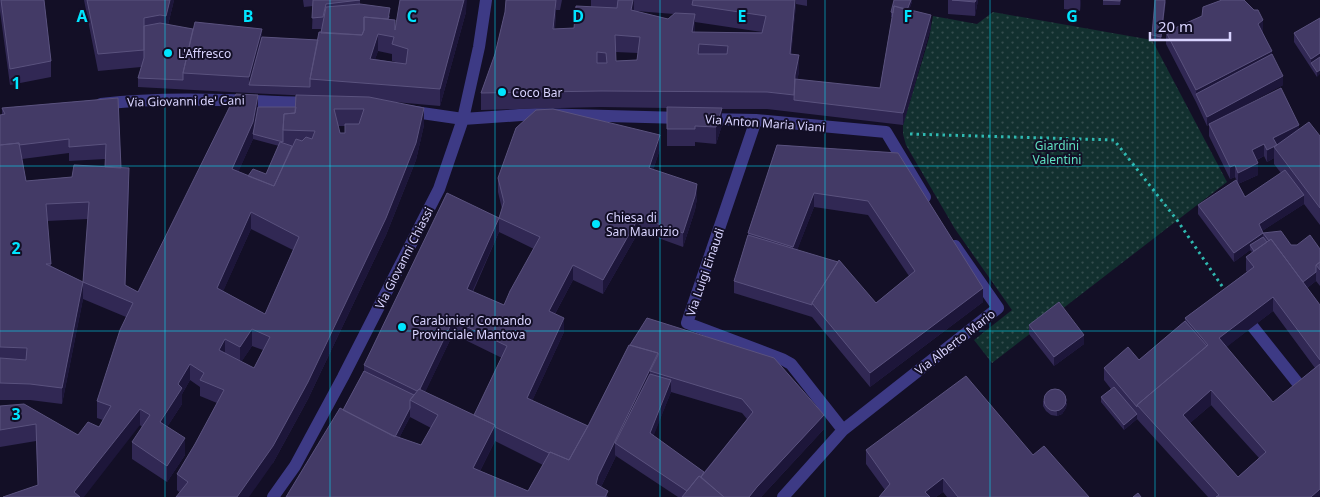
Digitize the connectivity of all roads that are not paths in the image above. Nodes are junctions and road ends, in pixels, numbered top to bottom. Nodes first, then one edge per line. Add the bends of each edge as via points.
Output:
1 (486, 0) edge
2 (324, 104) edge
3 (87, 106) edge
4 (398, 110) edge
5 (462, 119) junction
6 (756, 120) junction
7 (929, 205) edge
8 (949, 237) edge
9 (1254, 327) edge
10 (1304, 391) edge
11 (843, 430) junction
12 (274, 497) edge
13 (783, 497) edge

1 - 5 street, Via Giovanni Chiassi
2 - 3 street, Via Giovanni de' Cani via 227,99 134,100
4 - 5 street
5 - 6 street, Via Anton Maria Viani via 535,114
5 - 12 street, Via Giovanni Chiassi via 436,195 343,377 295,466
6 - 7 street, Via Anton Maria Viani via 886,132
6 - 11 street, Via Luigi Einaudi via 687,323 791,364
8 - 11 street, Via Alberto Mario via 998,308
9 - 10 street
11 - 13 street, Via Alberto Mario

